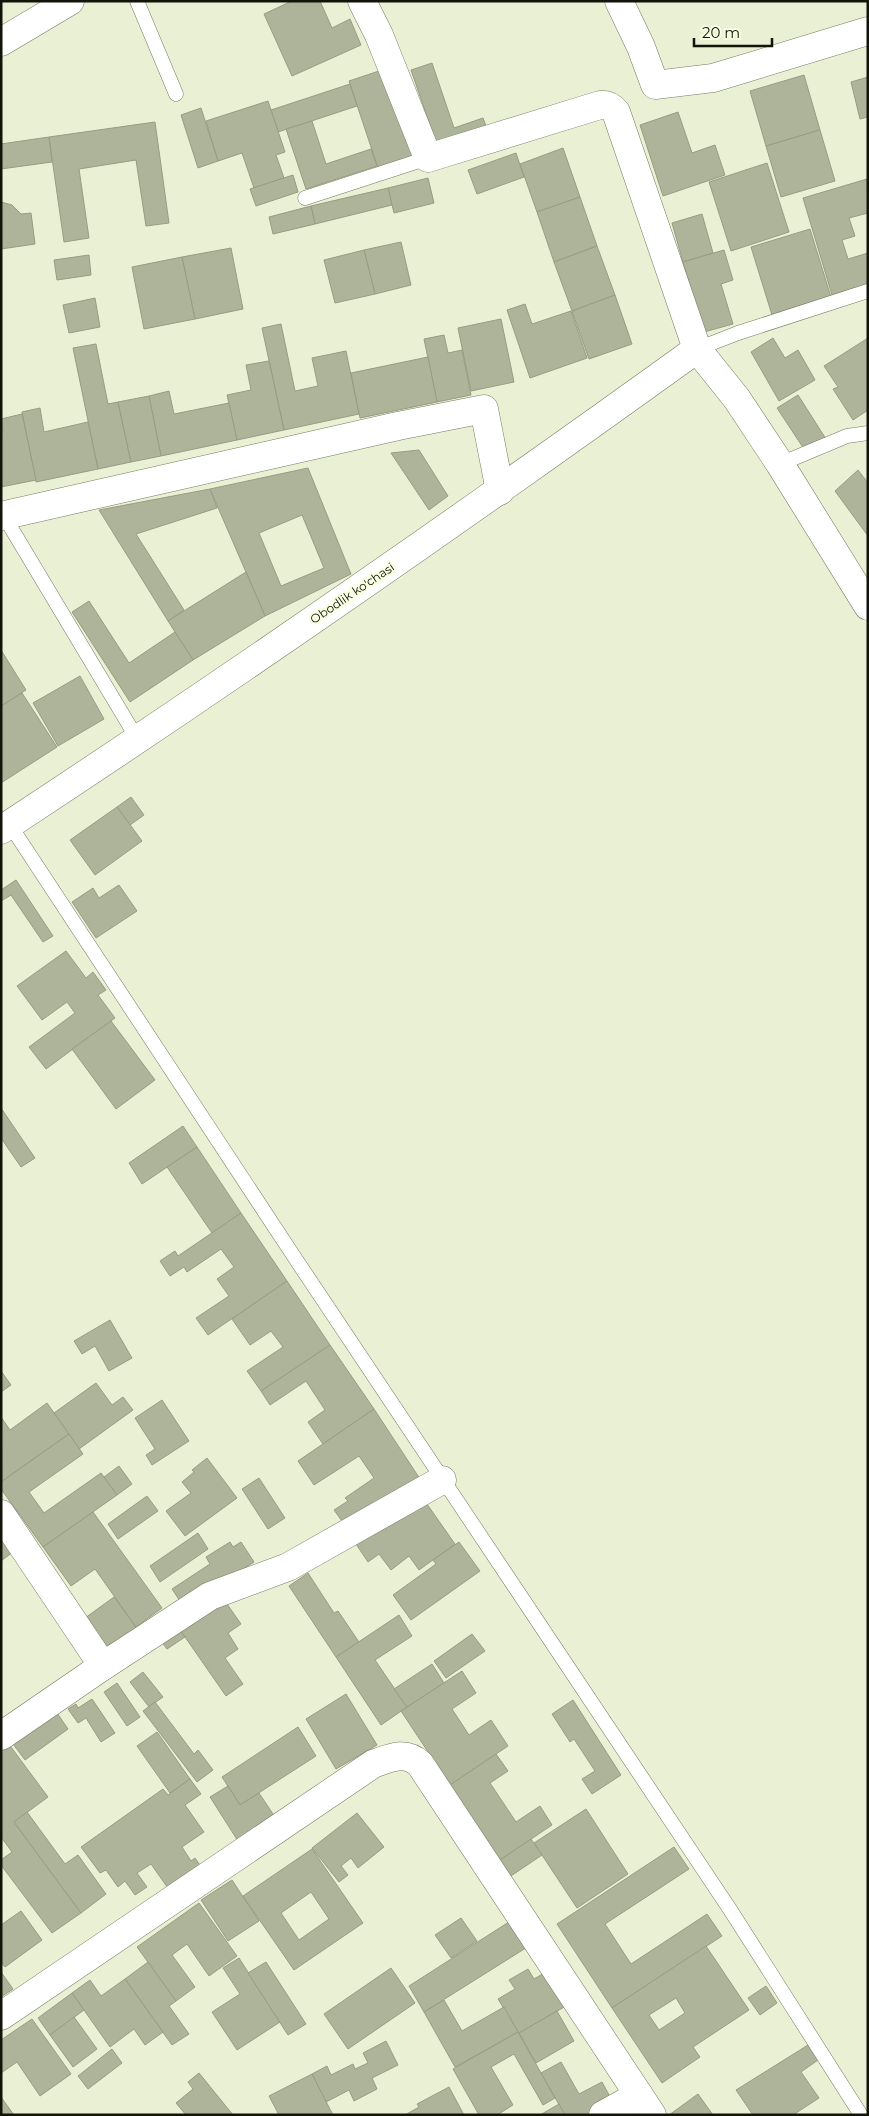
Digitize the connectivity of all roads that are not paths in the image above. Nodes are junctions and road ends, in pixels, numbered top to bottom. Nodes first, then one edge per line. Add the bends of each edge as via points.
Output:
1 (70, 1) edge
2 (137, 1) edge
3 (362, 1) edge
4 (619, 1) edge
5 (868, 31) edge
6 (1, 42) edge
7 (176, 94) dead end
8 (428, 158) junction
9 (305, 198) dead end
10 (868, 291) edge
11 (697, 349) junction
12 (868, 433) edge
13 (780, 464) junction
14 (500, 491) junction
15 (2, 516) edge
16 (868, 606) edge
17 (138, 740) junction
18 (6, 828) edge
19 (442, 1480) junction
20 (1, 1514) edge
21 (102, 1666) junction
22 (1, 1736) edge
23 (1, 2016) edge
24 (645, 2105) edge
25 (603, 2115) edge
26 (861, 2115) edge

1 - 6 street
2 - 7 lane
3 - 8 street via 380,35
4 - 5 street via 655,85 713,78
8 - 9 lane
8 - 11 street via 600,105 612,107
10 - 11 lane
11 - 13 street via 737,399
11 - 14 street, Obodlik ko'chasi
12 - 13 lane via 847,436
13 - 16 street
14 - 15 street via 484,409
14 - 17 street, Obodlik ko'chasi
15 - 17 lane
17 - 18 street, Obodlik ko'chasi
18 - 19 lane
19 - 21 street via 288,1567 210,1596
19 - 26 lane via 731,1911
20 - 21 street
21 - 22 street
23 - 24 street via 373,1764 405,1755 420,1764
24 - 25 street

